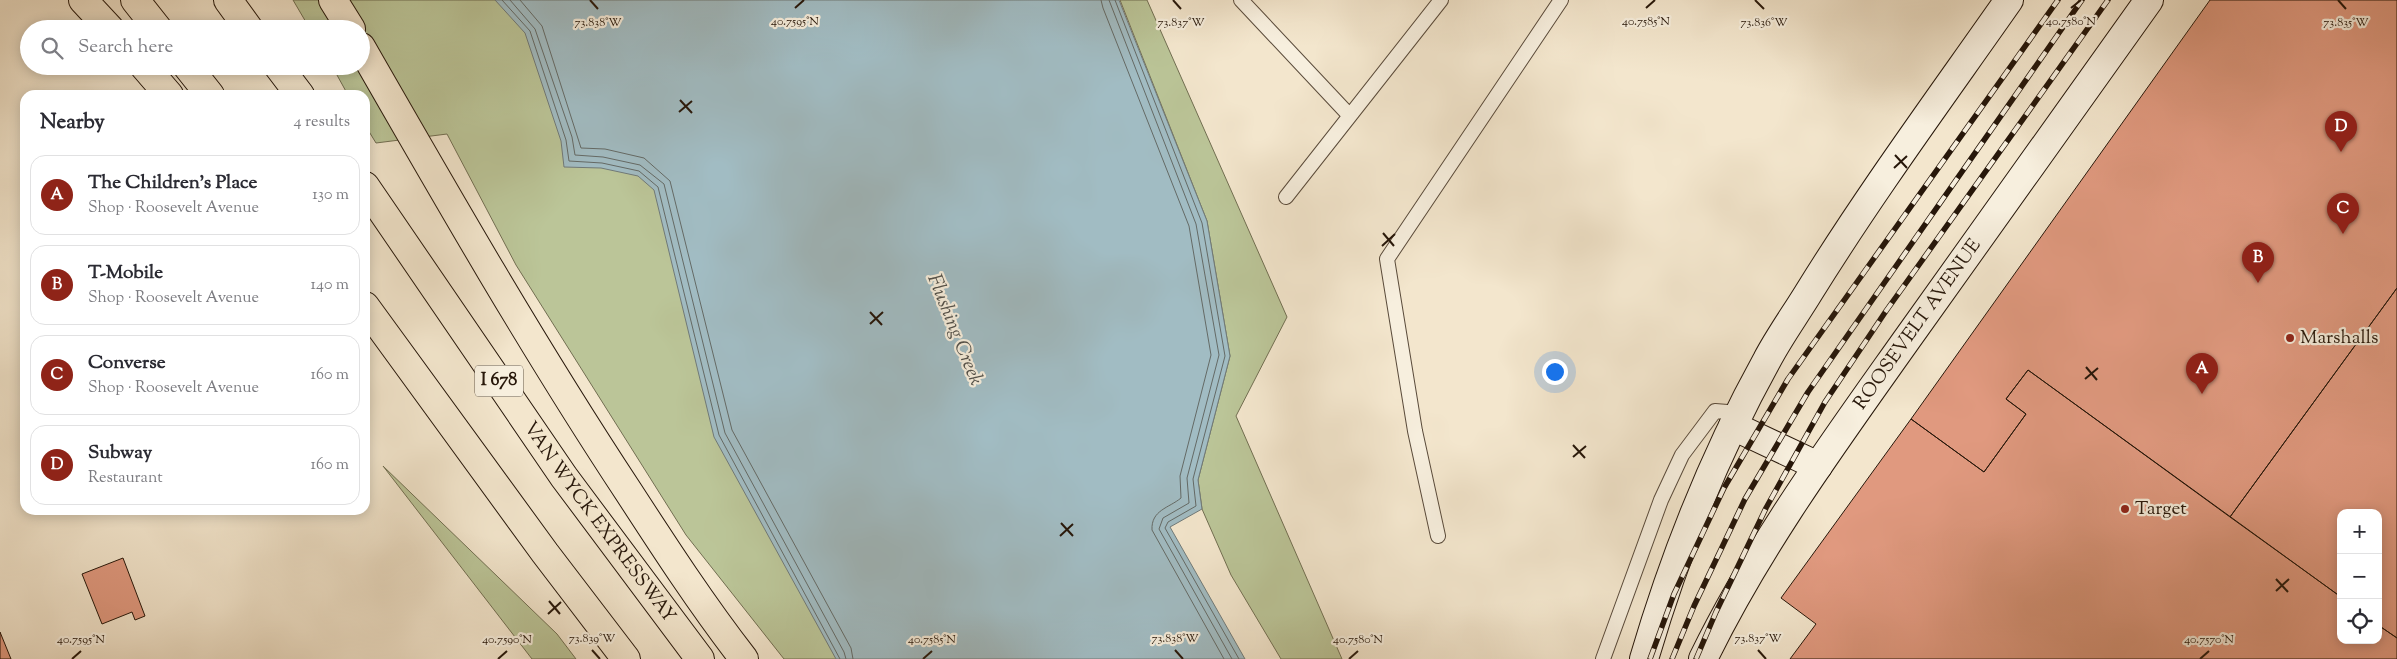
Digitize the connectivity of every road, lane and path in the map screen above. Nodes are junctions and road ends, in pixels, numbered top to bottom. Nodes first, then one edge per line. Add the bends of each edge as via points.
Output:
1 (82, 0) edge
2 (135, 0) edge
3 (228, 0) edge
4 (333, 0) edge
5 (1242, 0) edge
6 (1441, 0) edge
7 (1561, 0) edge
8 (2009, 0) edge
9 (2149, 0) edge
10 (101, 20) edge
11 (151, 20) edge
12 (242, 20) edge
13 (345, 20) edge
14 (370, 62) edge
15 (152, 75) edge
16 (194, 75) edge
17 (285, 75) edge
18 (165, 90) edge
19 (206, 90) edge
20 (296, 90) edge
21 (1349, 115) junction
22 (370, 193) edge
23 (1286, 197) dead end
24 (370, 313) edge
25 (370, 337) edge
26 (1736, 420) junction
27 (1818, 466) junction
28 (518, 515) junction
29 (1438, 536) dead end
30 (626, 659) edge
31 (700, 659) edge
32 (744, 659) edge
33 (1602, 659) edge
34 (1644, 659) edge
35 (1703, 659) edge

1 - 10 highway
2 - 11 highway
3 - 12 highway
4 - 13 highway
5 - 21 lane
6 - 21 lane
7 - 29 lane via 1387,259 1414,431
8 - 26 main road via 1842,238 1767,359
9 - 27 main road, ROOSEVELT AVENUE
14 - 32 highway via 503,291 602,452
15 - 18 highway
16 - 19 highway
17 - 20 highway
21 - 23 lane
22 - 31 highway, VAN WYCK EXPRESSWAY / I 678 via 564,477
24 - 28 highway
25 - 28 highway
26 - 27 main road
26 - 33 lane via 1715,411 1682,455 1661,500
26 - 34 main road via 1680,552
27 - 35 main road, ROOSEVELT AVENUE via 1751,567
28 - 30 highway

